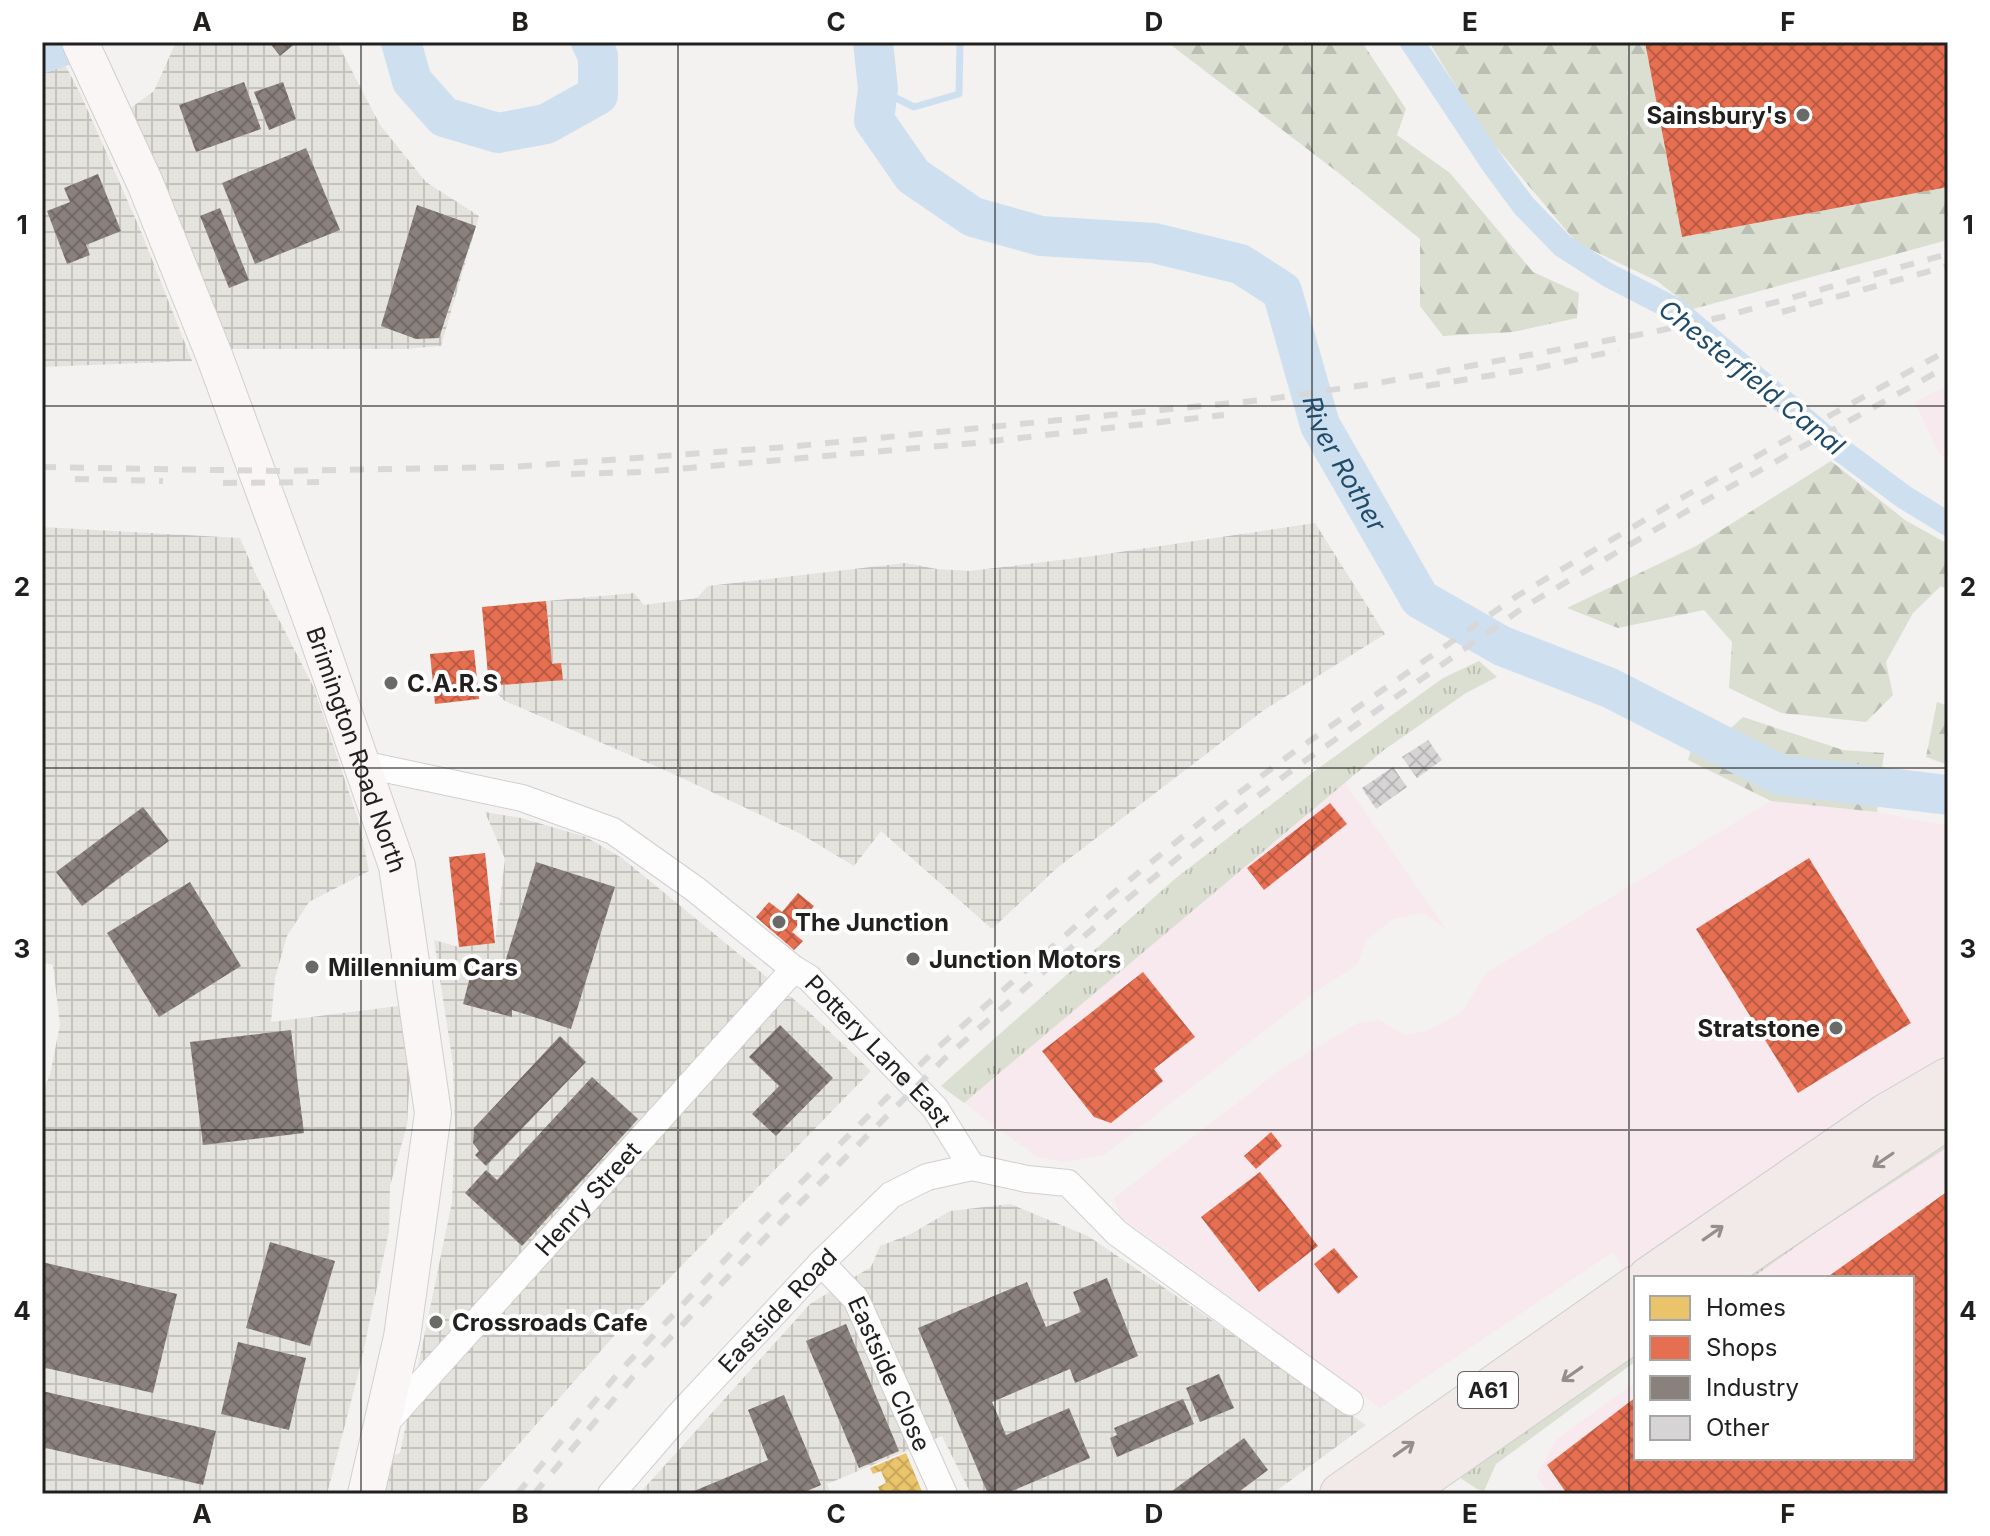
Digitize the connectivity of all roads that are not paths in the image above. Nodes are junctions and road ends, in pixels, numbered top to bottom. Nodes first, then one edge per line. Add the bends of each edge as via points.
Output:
1 (80, 42) edge
2 (362, 764) junction
3 (794, 969) junction
4 (1948, 1079) edge
5 (1948, 1117) edge
6 (972, 1167) junction
7 (821, 1263) junction
8 (1652, 1276) edge
9 (1712, 1276) edge
10 (1634, 1288) edge
11 (1634, 1330) edge
12 (1350, 1402) dead end
13 (380, 1428) junction
14 (366, 1494) edge
15 (611, 1494) edge
16 (944, 1494) edge
17 (1341, 1494) edge
18 (1399, 1494) edge

1 - 2 main road, Brimington Road North via 145,183 214,355
2 - 3 street, Pottery Lane East via 522,798 613,831
2 - 13 main road, Brimington Road North via 397,866 433,1113 402,1337
3 - 6 street, Pottery Lane East via 809,978 935,1108
3 - 13 street, Henry Street
8 -> 4 highway via 1886,1115
5 -> 9 highway
6 - 7 street, Eastside Road via 927,1177 891,1195
6 - 12 street via 1068,1183 1117,1233
7 - 15 street, Eastside Road
7 - 16 street, Eastside Close via 856,1299
17 -> 10 highway, A61
11 -> 18 highway, A61
13 - 14 main road, Brimington Road North

